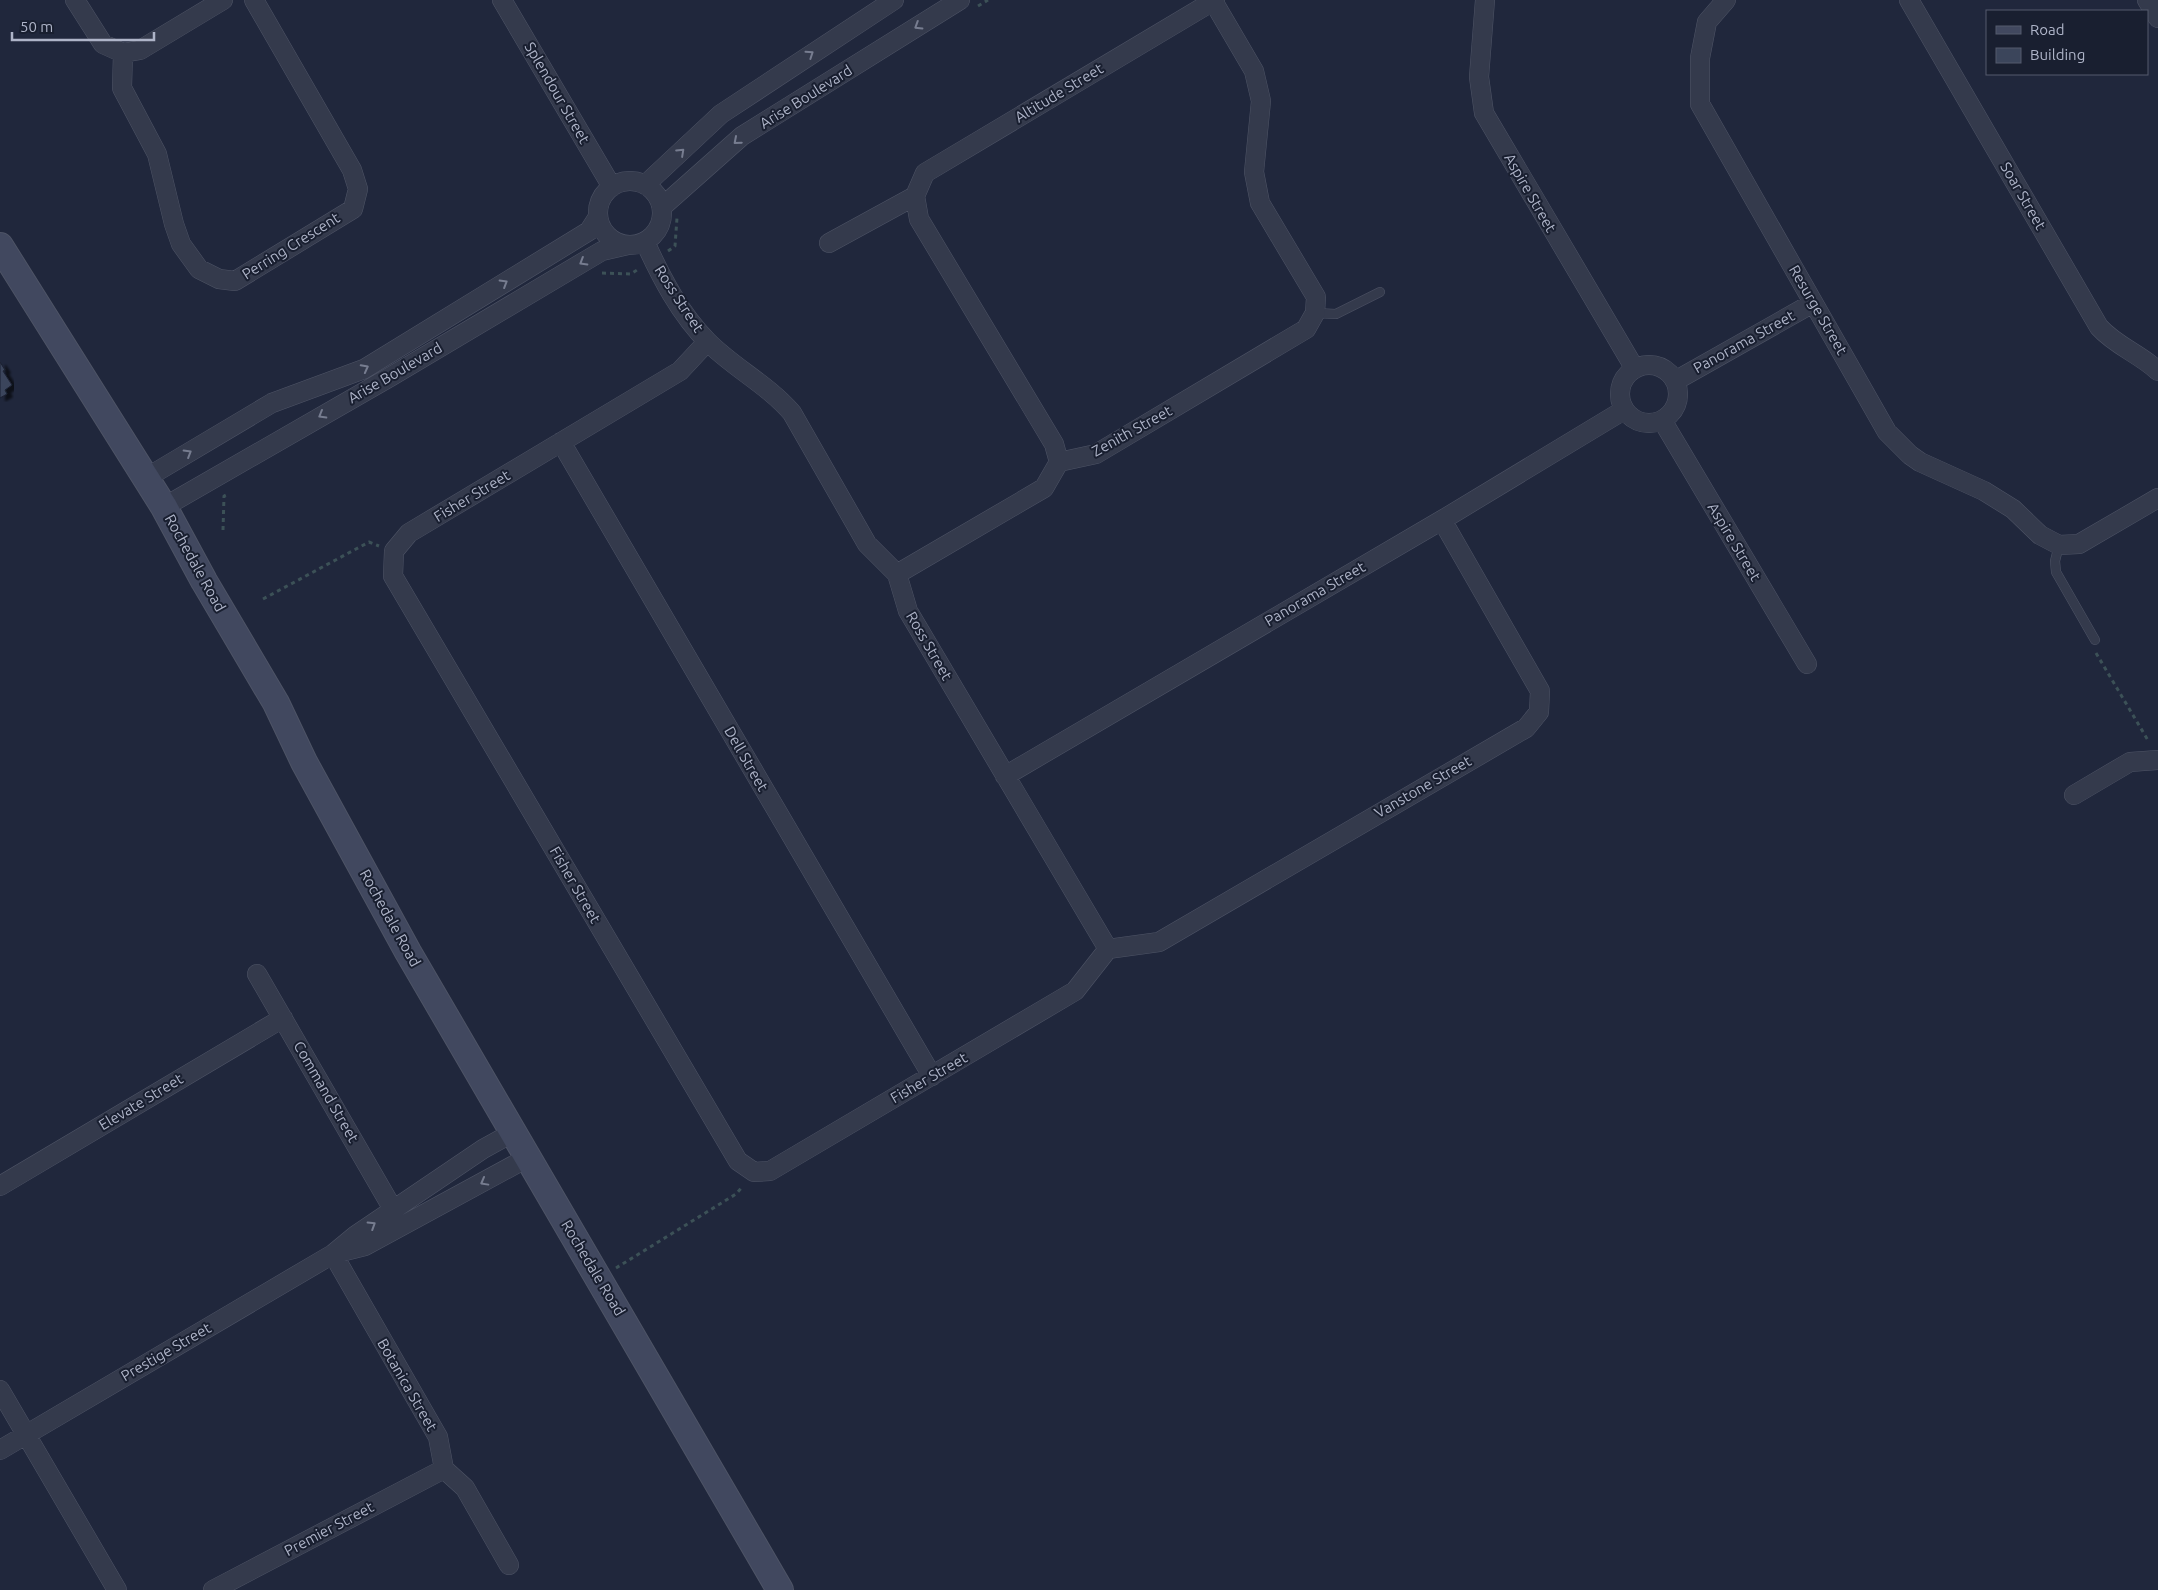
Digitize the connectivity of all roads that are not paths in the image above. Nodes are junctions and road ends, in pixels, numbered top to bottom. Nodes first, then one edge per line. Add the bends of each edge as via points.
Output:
1 (75, 0) edge
2 (223, 0) edge
3 (254, 0) edge
4 (502, 0) edge
5 (894, 0) edge
6 (960, 0) edge
7 (1214, 0) edge
8 (1485, 0) edge
9 (1726, 0) edge
10 (1909, 0) edge
11 (2147, 0) edge
12 (2158, 18) edge
13 (123, 53) junction
14 (645, 185) junction
15 (612, 187) junction
16 (915, 196) junction
17 (662, 207) junction
18 (598, 218) junction
19 (829, 243) dead end
20 (636, 244) junction
21 (0, 246) edge
22 (1380, 292) dead end
23 (1813, 303) junction
24 (1314, 313) junction
25 (708, 342) junction
26 (1634, 369) junction
27 (2158, 371) edge
28 (1675, 381) junction
29 (1624, 410) junction
30 (1662, 420) junction
31 (560, 442) junction
32 (1059, 462) junction
33 (146, 478) junction
34 (2158, 498) edge
35 (164, 507) junction
36 (1442, 520) junction
37 (2059, 545) junction
38 (897, 574) junction
39 (2095, 640) road end
40 (1807, 664) dead end
41 (2156, 754) edge
42 (1005, 776) junction
43 (2074, 795) dead end
44 (1108, 949) junction
45 (257, 974) dead end
46 (282, 1018) junction
47 (932, 1076) junction
48 (512, 1132) junction
49 (527, 1158) junction
50 (0, 1186) edge
51 (394, 1211) junction
52 (333, 1254) junction
53 (0, 1390) edge
54 (26, 1435) junction
55 (0, 1450) edge
56 (444, 1469) junction
57 (509, 1565) dead end
58 (117, 1590) edge
59 (213, 1590) edge
60 (780, 1590) edge

1 - 13 street via 103,44
2 - 13 street via 140,50
3 - 13 street, Perring Crescent via 352,170 358,189 353,209 235,281 219,279 199,269 182,244 157,154 122,88
4 - 15 street, Splendour Street
14 -> 5 street, Arise Boulevard via 721,114
6 -> 17 street, Arise Boulevard via 742,136
7 - 16 street, Altitude Street via 926,173
7 - 24 street via 1254,71 1261,101 1254,172 1260,202 1316,297
8 - 26 street, Aspire Street via 1479,77 1484,113
9 - 23 street, Resurge Street via 1707,22 1700,58 1700,104
10 - 27 street, Soar Street via 2099,327
11 - 12 street
14 - 15 street via 628,181
14 - 17 street
15 - 18 street via 600,200
16 - 19 street
16 - 32 street via 919,219 1054,444
17 - 20 street via 659,227 653,236
18 - 20 street via 608,237 617,243
33 -> 18 street, Arise Boulevard via 272,402 364,369 589,231
20 - 25 street, Ross Street
20 -> 35 street, Arise Boulevard via 602,251 390,378
21 - 33 main road, Rochedale Road
22 - 24 lane via 1336,314
23 - 28 street, Panorama Street
23 - 37 street, Resurge Street via 1887,432 1905,450 1920,462 1984,491 2013,509 2040,535
24 - 32 street, Zenith Street via 1306,329 1096,454
25 - 31 street, Fisher Street via 680,371
25 - 38 street, Ross Street via 779,398 792,413 867,544
26 - 28 street via 1657,366
26 - 29 street via 1627,375 1620,392
28 - 30 street via 1676,403
29 - 30 street via 1641,422
29 - 36 street, Panorama Street
30 - 40 street, Aspire Street
31 - 47 street, Dell Street
31 - 47 street, Fisher Street via 410,533 394,551 393,576 738,1161 754,1172 770,1171
32 - 38 street via 1044,488
33 - 35 main road, Rochedale Road
34 - 37 street via 2079,544
35 - 48 main road, Rochedale Road via 276,703 304,762 408,952
36 - 42 street, Panorama Street
36 - 44 street, Vanstone Street via 1540,691 1540,712 1526,728 1159,942
37 - 39 lane via 2056,572
38 - 42 street, Ross Street via 908,611
41 - 43 street via 2130,762
42 - 44 street, Ross Street
44 - 47 street, Fisher Street via 1076,992
45 - 46 street, Command Street
46 - 50 street, Elevate Street
46 - 51 street, Command Street
48 - 49 main road, Rochedale Road
48 - 51 street, Prestige Street
49 -> 52 street, Prestige Street via 366,1246
49 - 60 main road, Rochedale Road
52 -> 51 street, Prestige Street
52 - 54 street, Prestige Street
52 - 56 street, Botanica Street via 438,1438
53 - 54 street
54 - 55 street, Prestige Street
54 - 58 street
56 - 57 street via 466,1488
56 - 59 street, Premier Street

